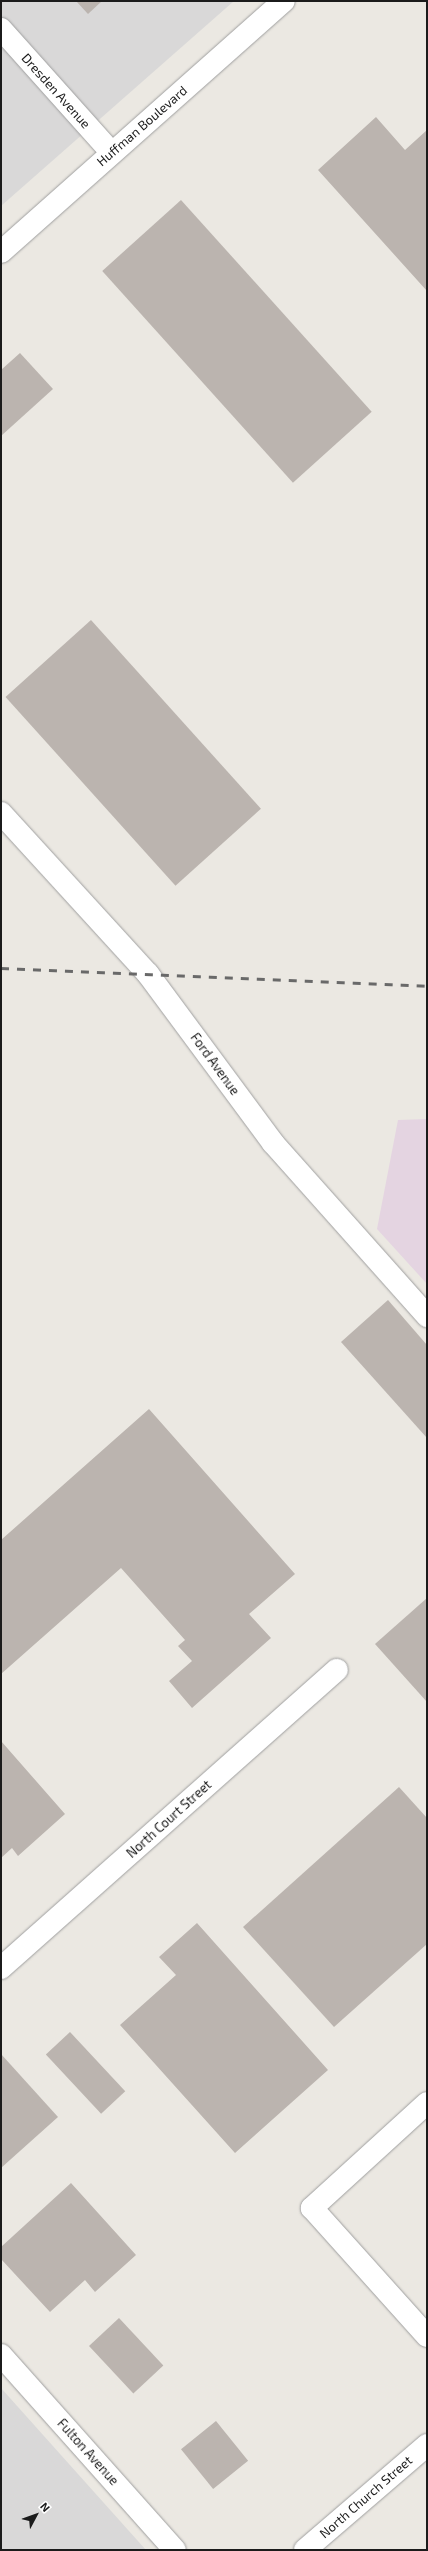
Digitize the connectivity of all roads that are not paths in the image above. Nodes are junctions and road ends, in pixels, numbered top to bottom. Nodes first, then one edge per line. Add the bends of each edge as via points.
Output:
1 (284, 1) edge
2 (1, 29) edge
3 (112, 153) junction
4 (1, 252) edge
5 (1, 813) edge
6 (427, 1316) edge
7 (337, 1670) dead end
8 (1, 1968) edge
9 (427, 2103) edge
10 (427, 2336) edge
11 (3, 2363) edge
12 (427, 2445) edge
13 (175, 2550) edge
14 (305, 2550) edge

1 - 3 street, Huffman Boulevard
2 - 3 street, Dresden Avenue
3 - 4 street, Huffman Boulevard
5 - 6 street, Ford Avenue via 148,974 273,1143
7 - 8 street, North Court Street
9 - 10 street via 312,2208
11 - 13 street, Fulton Avenue
12 - 14 street, North Church Street

